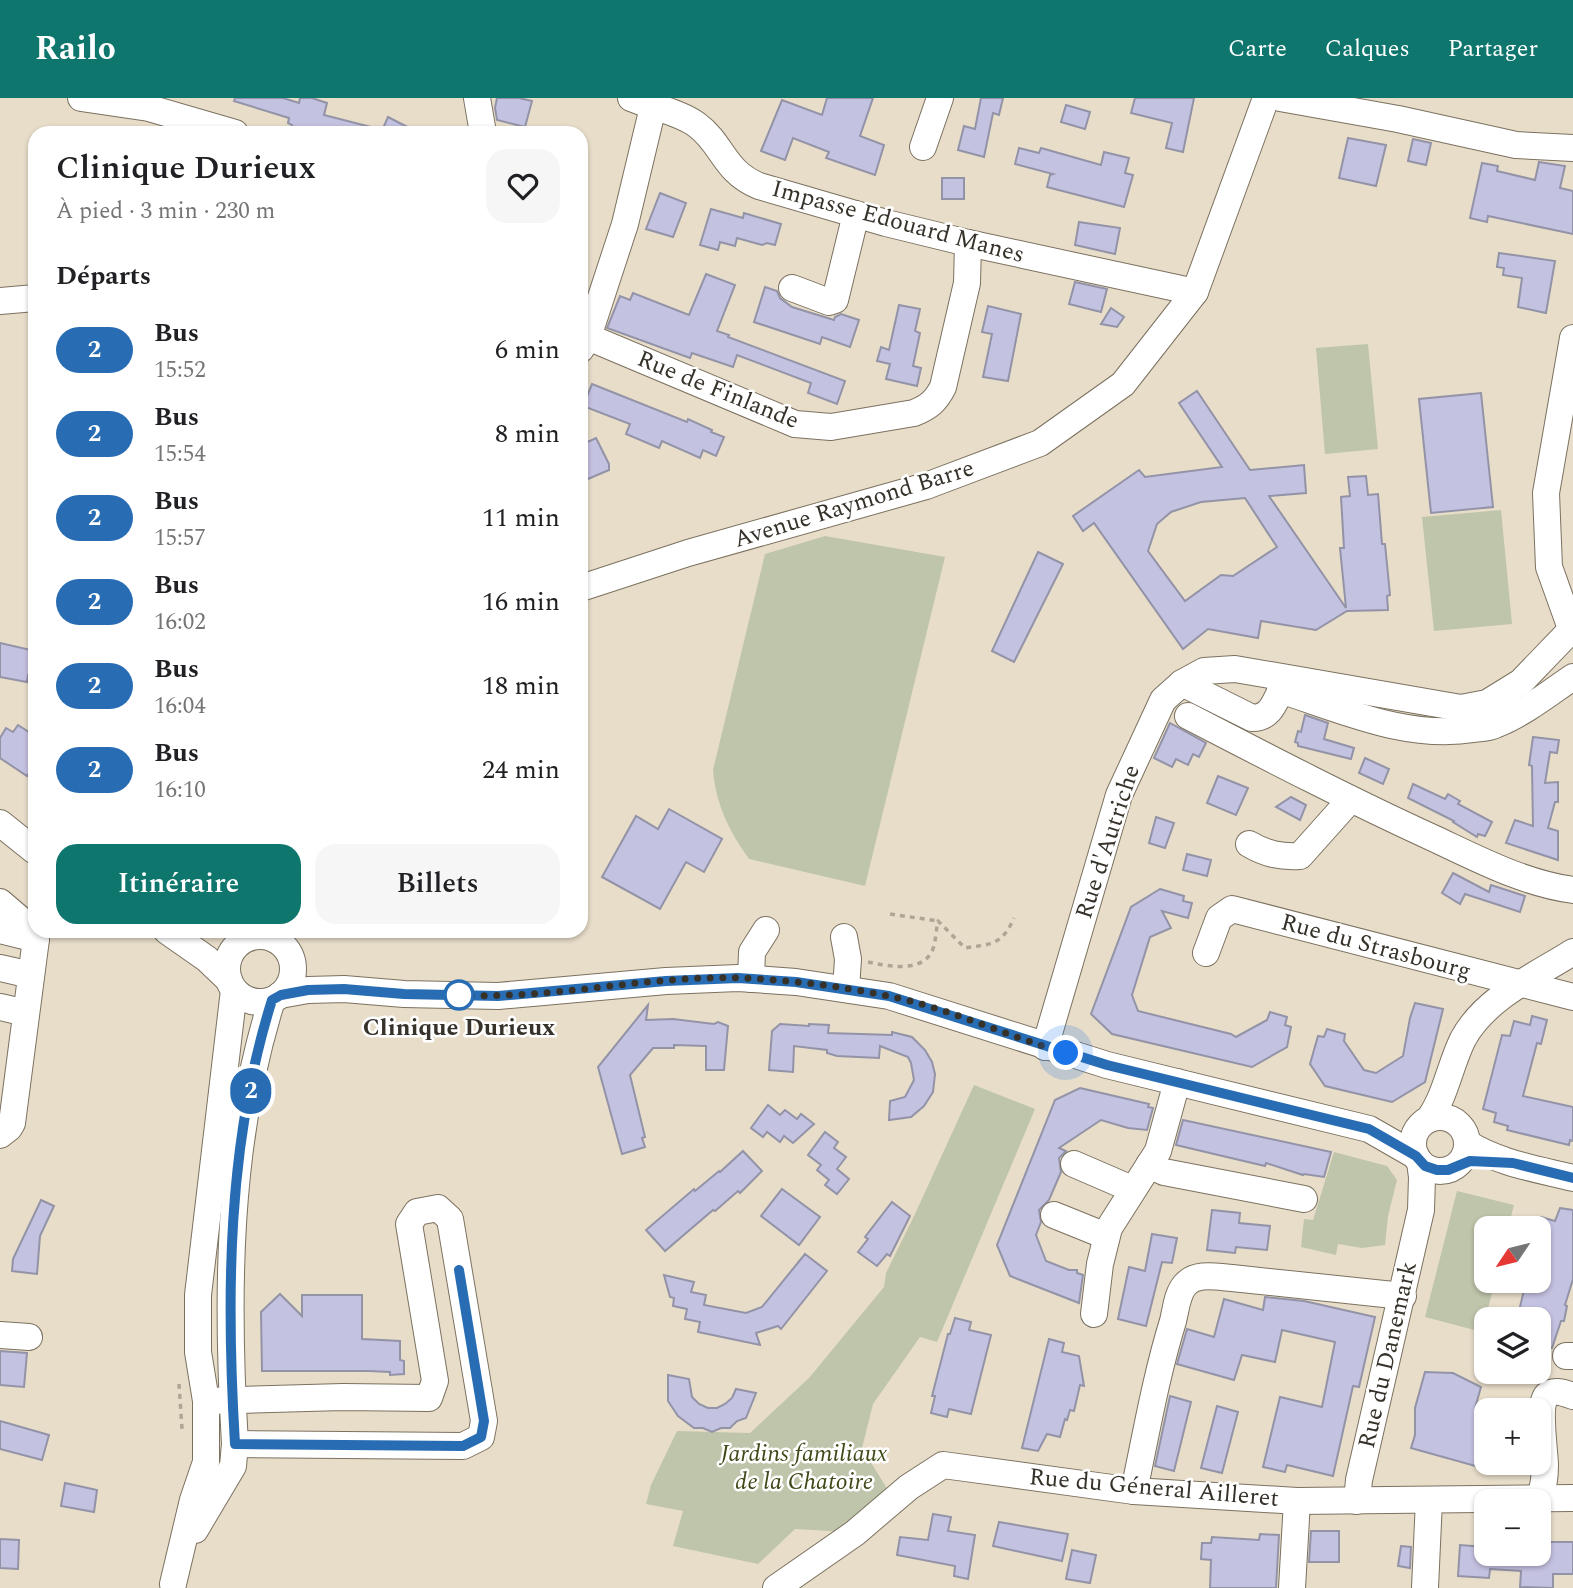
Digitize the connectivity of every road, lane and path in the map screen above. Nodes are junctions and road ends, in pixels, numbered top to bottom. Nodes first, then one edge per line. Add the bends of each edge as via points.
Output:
1 (81, 98) edge
2 (477, 98) edge
3 (940, 98) edge
4 (1266, 98) edge
5 (1280, 98) edge
6 (642, 103) edge
7 (211, 126) edge
8 (482, 126) edge
9 (923, 147) dead end
10 (1573, 148) edge
11 (856, 214) junction
12 (968, 243) junction
13 (792, 288) dead end
14 (1195, 292) junction
15 (28, 299) edge
16 (0, 301) edge
17 (588, 331) edge
18 (1573, 338) edge
19 (588, 345) edge
20 (1561, 398) junction
21 (1573, 421) edge
22 (588, 586) edge
23 (1572, 632) edge
24 (1257, 672) junction
25 (1573, 677) edge
26 (1182, 683) junction
27 (1281, 690) junction
28 (1188, 716) dead end
29 (1350, 800) junction
30 (0, 823) edge
31 (1249, 844) dead end
32 (28, 845) edge
33 (1573, 890) edge
34 (0, 902) edge
35 (890, 914) dead end
36 (1014, 918) dead end
37 (938, 921) junction
38 (28, 926) edge
39 (0, 930) edge
40 (766, 930) dead end
41 (28, 937) edge
42 (32, 938) edge
43 (177, 938) edge
44 (188, 938) edge
45 (241, 938) edge
46 (250, 938) edge
47 (265, 938) edge
48 (36, 939) joint
49 (286, 946) edge
50 (846, 948) joint
51 (1573, 952) edge
52 (1206, 953) dead end
53 (0, 968) edge
54 (31, 975) junction
55 (751, 979) junction
56 (1522, 984) junction
57 (232, 985) junction
58 (344, 989) junction
59 (846, 989) junction
60 (1573, 997) edge
61 (276, 998) junction
62 (0, 1007) edge
63 (26, 1013) junction
64 (1045, 1047) junction
65 (11, 1051) edge
66 (1451, 1076) junction
67 (1177, 1082) junction
68 (7, 1090) edge
69 (1425, 1122) junction
70 (1369, 1129) junction
71 (0, 1135) edge
72 (1443, 1153) junction
73 (1074, 1164) dead end
74 (1149, 1165) junction
75 (1573, 1178) edge
76 (1132, 1189) junction
77 (1304, 1199) dead end
78 (1054, 1215) dead end
79 (1106, 1236) junction
80 (1403, 1296) junction
81 (1094, 1314) dead end
82 (0, 1335) edge
83 (29, 1337) dead end
84 (1573, 1396) edge
85 (232, 1400) junction
86 (206, 1401) junction
87 (235, 1444) junction
88 (1542, 1489) edge
89 (1134, 1491) junction
90 (1551, 1498) edge
91 (1573, 1498) edge
92 (1474, 1499) edge
93 (1429, 1500) junction
94 (1297, 1501) junction
95 (1357, 1501) junction
96 (173, 1580) edge
97 (776, 1588) edge
98 (1292, 1588) edge
99 (1425, 1588) edge

1 - 7 street via 149,108
2 - 8 street
3 - 9 street
4 - 14 street, Avenue Raymond Barre
5 - 10 street via 1516,145
6 - 11 street, Impasse Edouard Manes via 696,123 744,180
6 - 17 street, Rue de Finlande via 625,224
11 - 12 street, Impasse Edouard Manes
11 - 13 street via 835,300 829,302
12 - 14 street, Impasse Edouard Manes
12 - 19 street, Rue de Finlande via 967,283 943,387 927,408 914,413 831,427 795,424
14 - 22 street, Avenue Raymond Barre via 1123,384 1040,443 926,486
15 - 16 street
18 - 20 street
20 - 21 street
20 - 23 street via 1546,493 1549,567
23 - 24 street, Rue d'Autriche via 1521,682 1487,704 1461,708
24 - 26 street, Rue d'Autriche via 1204,671
24 - 27 street via 1266,684
25 - 27 street via 1531,707 1493,726 1455,732 1393,726
26 - 27 street via 1252,718 1269,712
26 - 64 street, Rue d'Autriche via 1163,700 1119,794
28 - 29 street
29 - 31 street via 1300,856 1273,855
29 - 33 street via 1525,879
30 - 32 street
34 - 38 street
35 - 37 path
36 - 37 path via 1007,934 991,945 965,948
37 - 50 path via 932,950 925,961 912,966 891,966
39 - 41 street
40 - 55 street via 752,952
42 - 48 street
43 - 57 street
44 - 45 street via 213,943
46 - 57 street via 231,953 227,971
47 - 49 street
48 - 54 street
49 - 58 street via 313,973
49 - 61 street via 292,978
50 - 59 street
51 - 56 street
52 - 56 street, Rue du Strasbourg via 1219,918 1232,909
53 - 54 street
54 - 63 street
55 - 58 street via 666,981 498,996
55 - 59 street
56 - 60 street, Rue du Strasbourg
56 - 66 street via 1479,1015 1462,1041
57 - 61 street via 251,1001
57 - 86 street via 198,1295 198,1352
58 - 61 street via 308,990
59 - 64 street via 965,1018
61 - 85 street via 262,1032 235,1174
62 - 63 street
63 - 65 street
64 - 67 street
65 - 68 street
66 - 69 street
66 - 72 street
67 - 70 street
67 - 74 street via 1158,1151
68 - 71 street via 12,1123
69 - 70 street
69 - 72 street via 1413,1143
69 - 72 street via 1448,1118
70 - 72 street
72 - 75 street via 1489,1154
72 - 80 street, Rue du Danemark via 1422,1177 1421,1210
73 - 76 street
74 - 76 street
74 - 77 street via 1164,1172
76 - 79 street
78 - 79 street
79 - 81 street
80 - 89 street via 1208,1276 1185,1284 1163,1354
80 - 95 street, Rue du Danemark
82 - 83 street
84 - 88 street via 1559,1392 1545,1398
85 - 86 street
85 - 87 street
85 - 87 street via 429,1398 435,1381 409,1224 417,1212 438,1208 450,1219 484,1421 481,1437 463,1446
86 - 96 street via 206,1462
87 - 96 street via 233,1466
89 - 94 street, Rue du Géneral Ailleret
89 - 97 street, Rue du Géneral Ailleret via 943,1465
90 - 91 street, Rue du Géneral Ailleret
92 - 93 street, Rue du Géneral Ailleret
93 - 95 street, Rue du Géneral Ailleret
93 - 99 street
94 - 95 street, Rue du Géneral Ailleret
94 - 98 street

